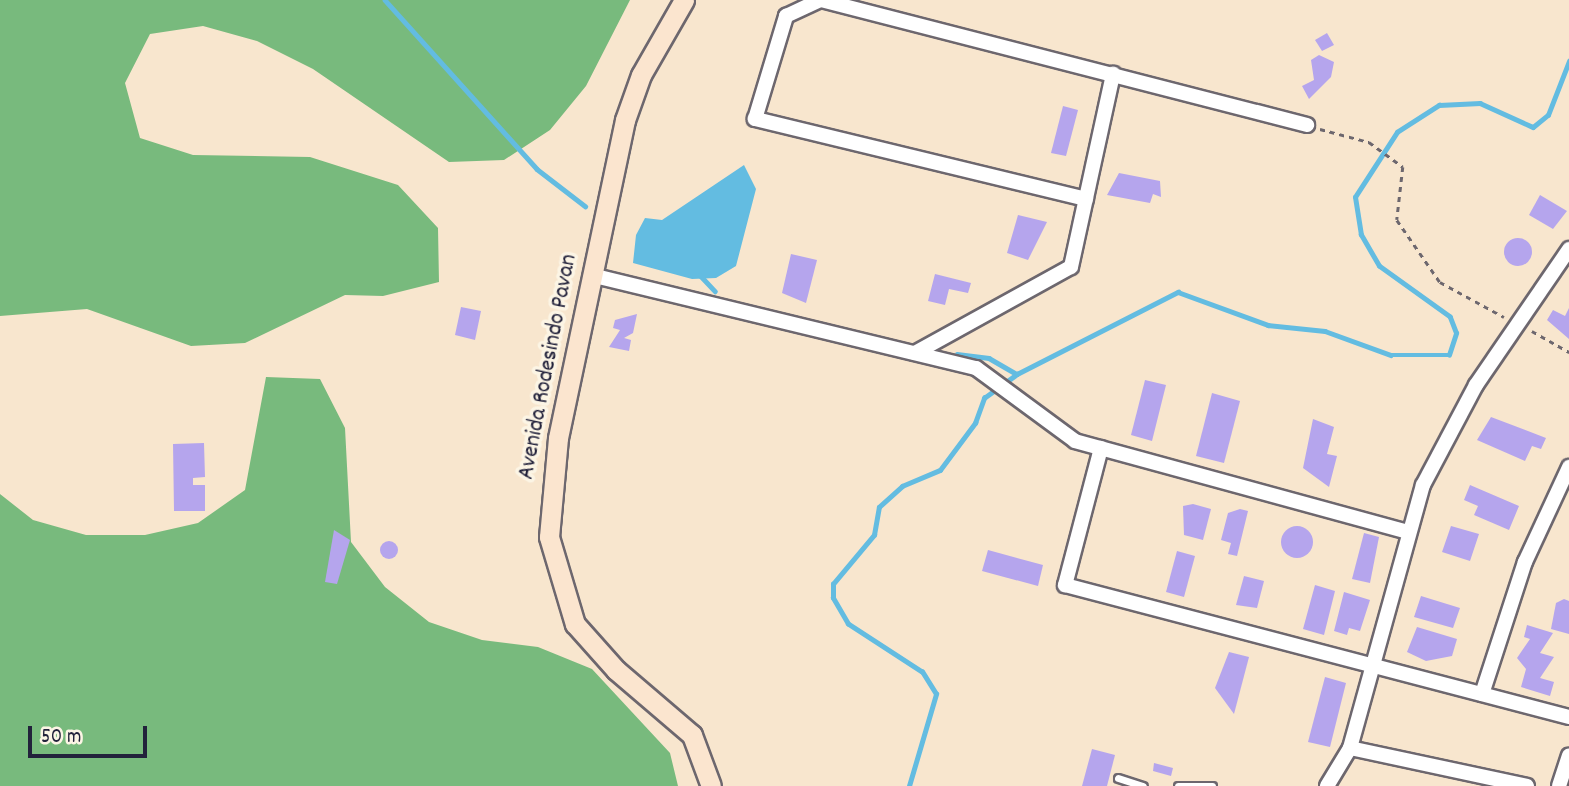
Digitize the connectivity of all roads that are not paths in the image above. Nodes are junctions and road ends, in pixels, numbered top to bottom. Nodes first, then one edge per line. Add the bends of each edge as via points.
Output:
1 (684, 0) edge
2 (1113, 74) junction
3 (1307, 125) road end
4 (1086, 199) junction
5 (1569, 249) edge
6 (590, 279) junction
7 (915, 353) junction
8 (1101, 448) junction
9 (1569, 467) edge
10 (1407, 532) junction
11 (1371, 665) junction
12 (1482, 694) junction
13 (1569, 717) edge
14 (1350, 748) junction
15 (1569, 756) edge
16 (1118, 778) dead end
17 (710, 786) edge
18 (1143, 786) edge
19 (1178, 786) edge
20 (1212, 786) edge
21 (1327, 786) edge
22 (1527, 786) edge
23 (1559, 786) edge

1 - 6 main road, Avenida Rodesindo Pavan via 641,75 625,120
2 - 3 street
2 - 4 street
2 - 4 street via 821,0 794,10 777,31 755,119
4 - 7 street via 1071,267
5 - 10 street via 1515,322 1442,447
6 - 7 street via 650,288
6 - 17 main road, Avenida Rodesindo Pavan via 551,488 549,537 559,584 591,646 692,735
7 - 8 street via 990,374 1048,426
8 - 10 street
8 - 11 street via 1065,586
9 - 12 street via 1525,562
10 - 11 street
11 - 12 street
11 - 14 street
12 - 13 street
14 - 21 street
14 - 22 street
15 - 23 street
16 - 18 lane
19 - 20 lane

